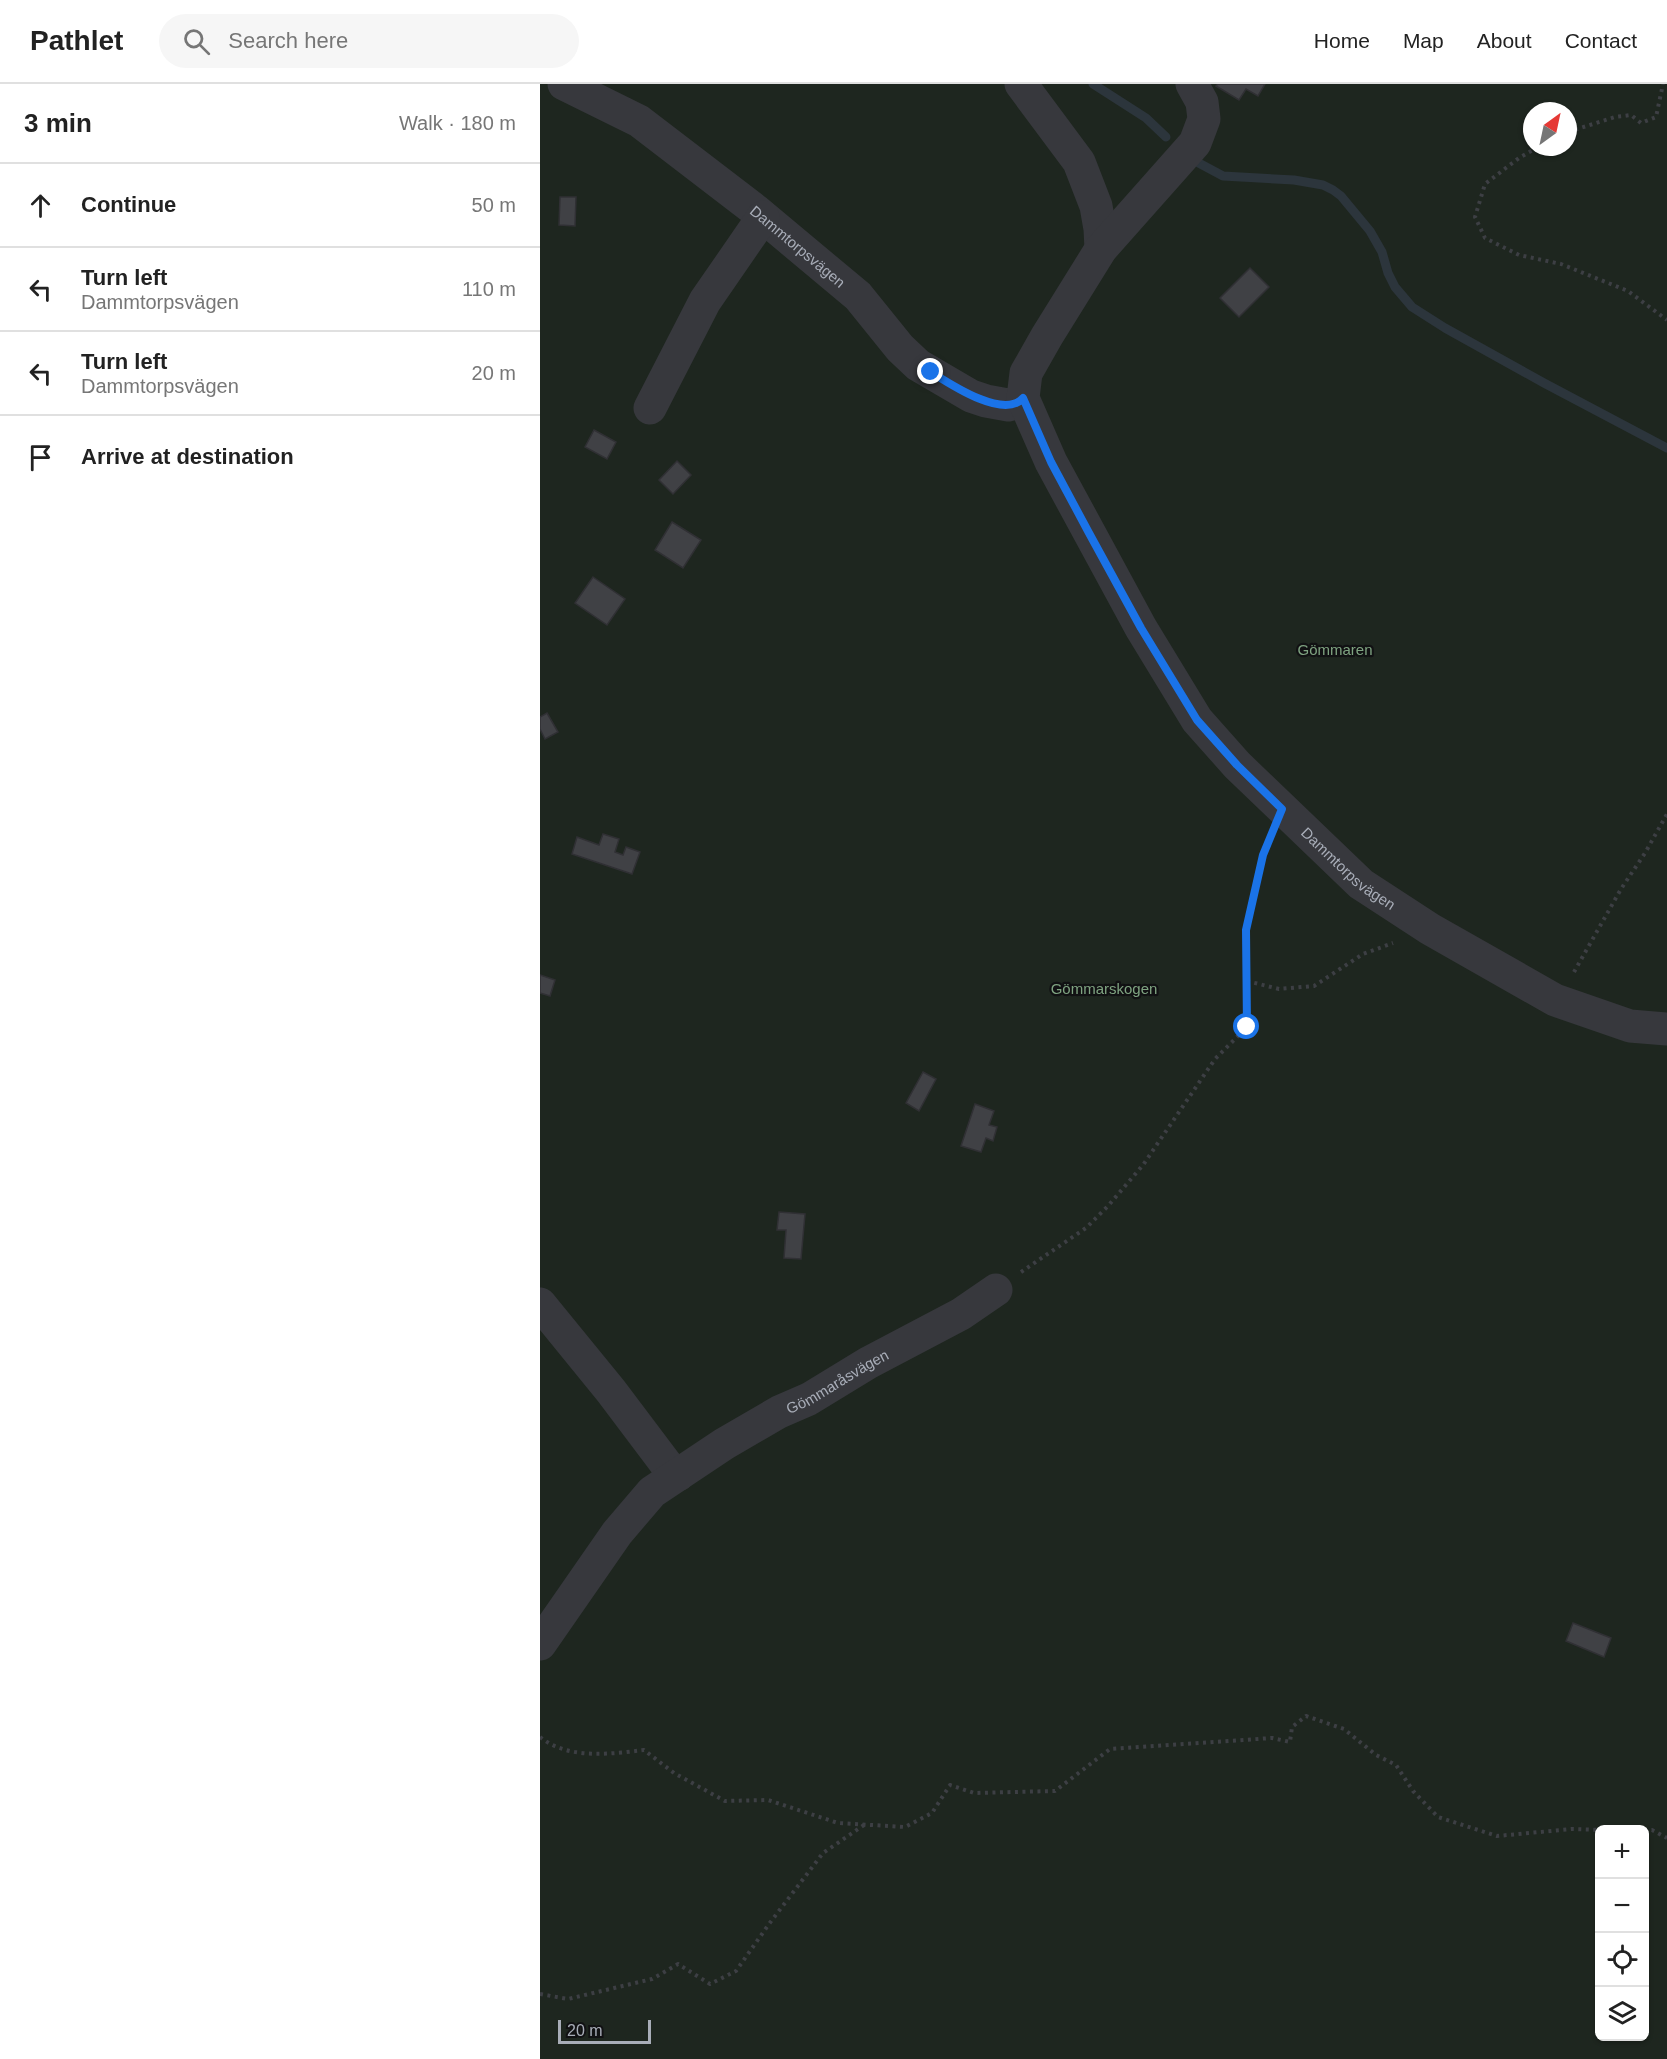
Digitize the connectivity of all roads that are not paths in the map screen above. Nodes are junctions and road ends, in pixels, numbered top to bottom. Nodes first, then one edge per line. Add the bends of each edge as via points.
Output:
1 (564, 84) edge
2 (1021, 84) edge
3 (1192, 84) edge
4 (763, 217) junction
5 (1101, 249) junction
6 (1023, 398) junction
7 (650, 408) dead end
8 (1667, 1029) edge
9 (996, 1290) road end
10 (540, 1304) edge
11 (678, 1475) junction
12 (540, 1644) edge

1 - 4 street, Dammtorpsvägen via 639,121
2 - 5 street via 1079,162 1096,206
3 - 5 street via 1202,102 1204,119 1195,143
4 - 6 street, Dammtorpsvägen via 858,296 918,365 986,401 1008,405
4 - 7 street via 705,301
5 - 6 street via 1026,373
6 - 8 street, Dammtorpsvägen via 1051,462 1141,628 1197,720 1237,765 1361,884 1430,929 1555,1000 1630,1026
9 - 11 street, Gömmaråsvägen via 961,1314 779,1412
10 - 11 street
11 - 12 street, Gömmaråsvägen via 652,1492 617,1533

